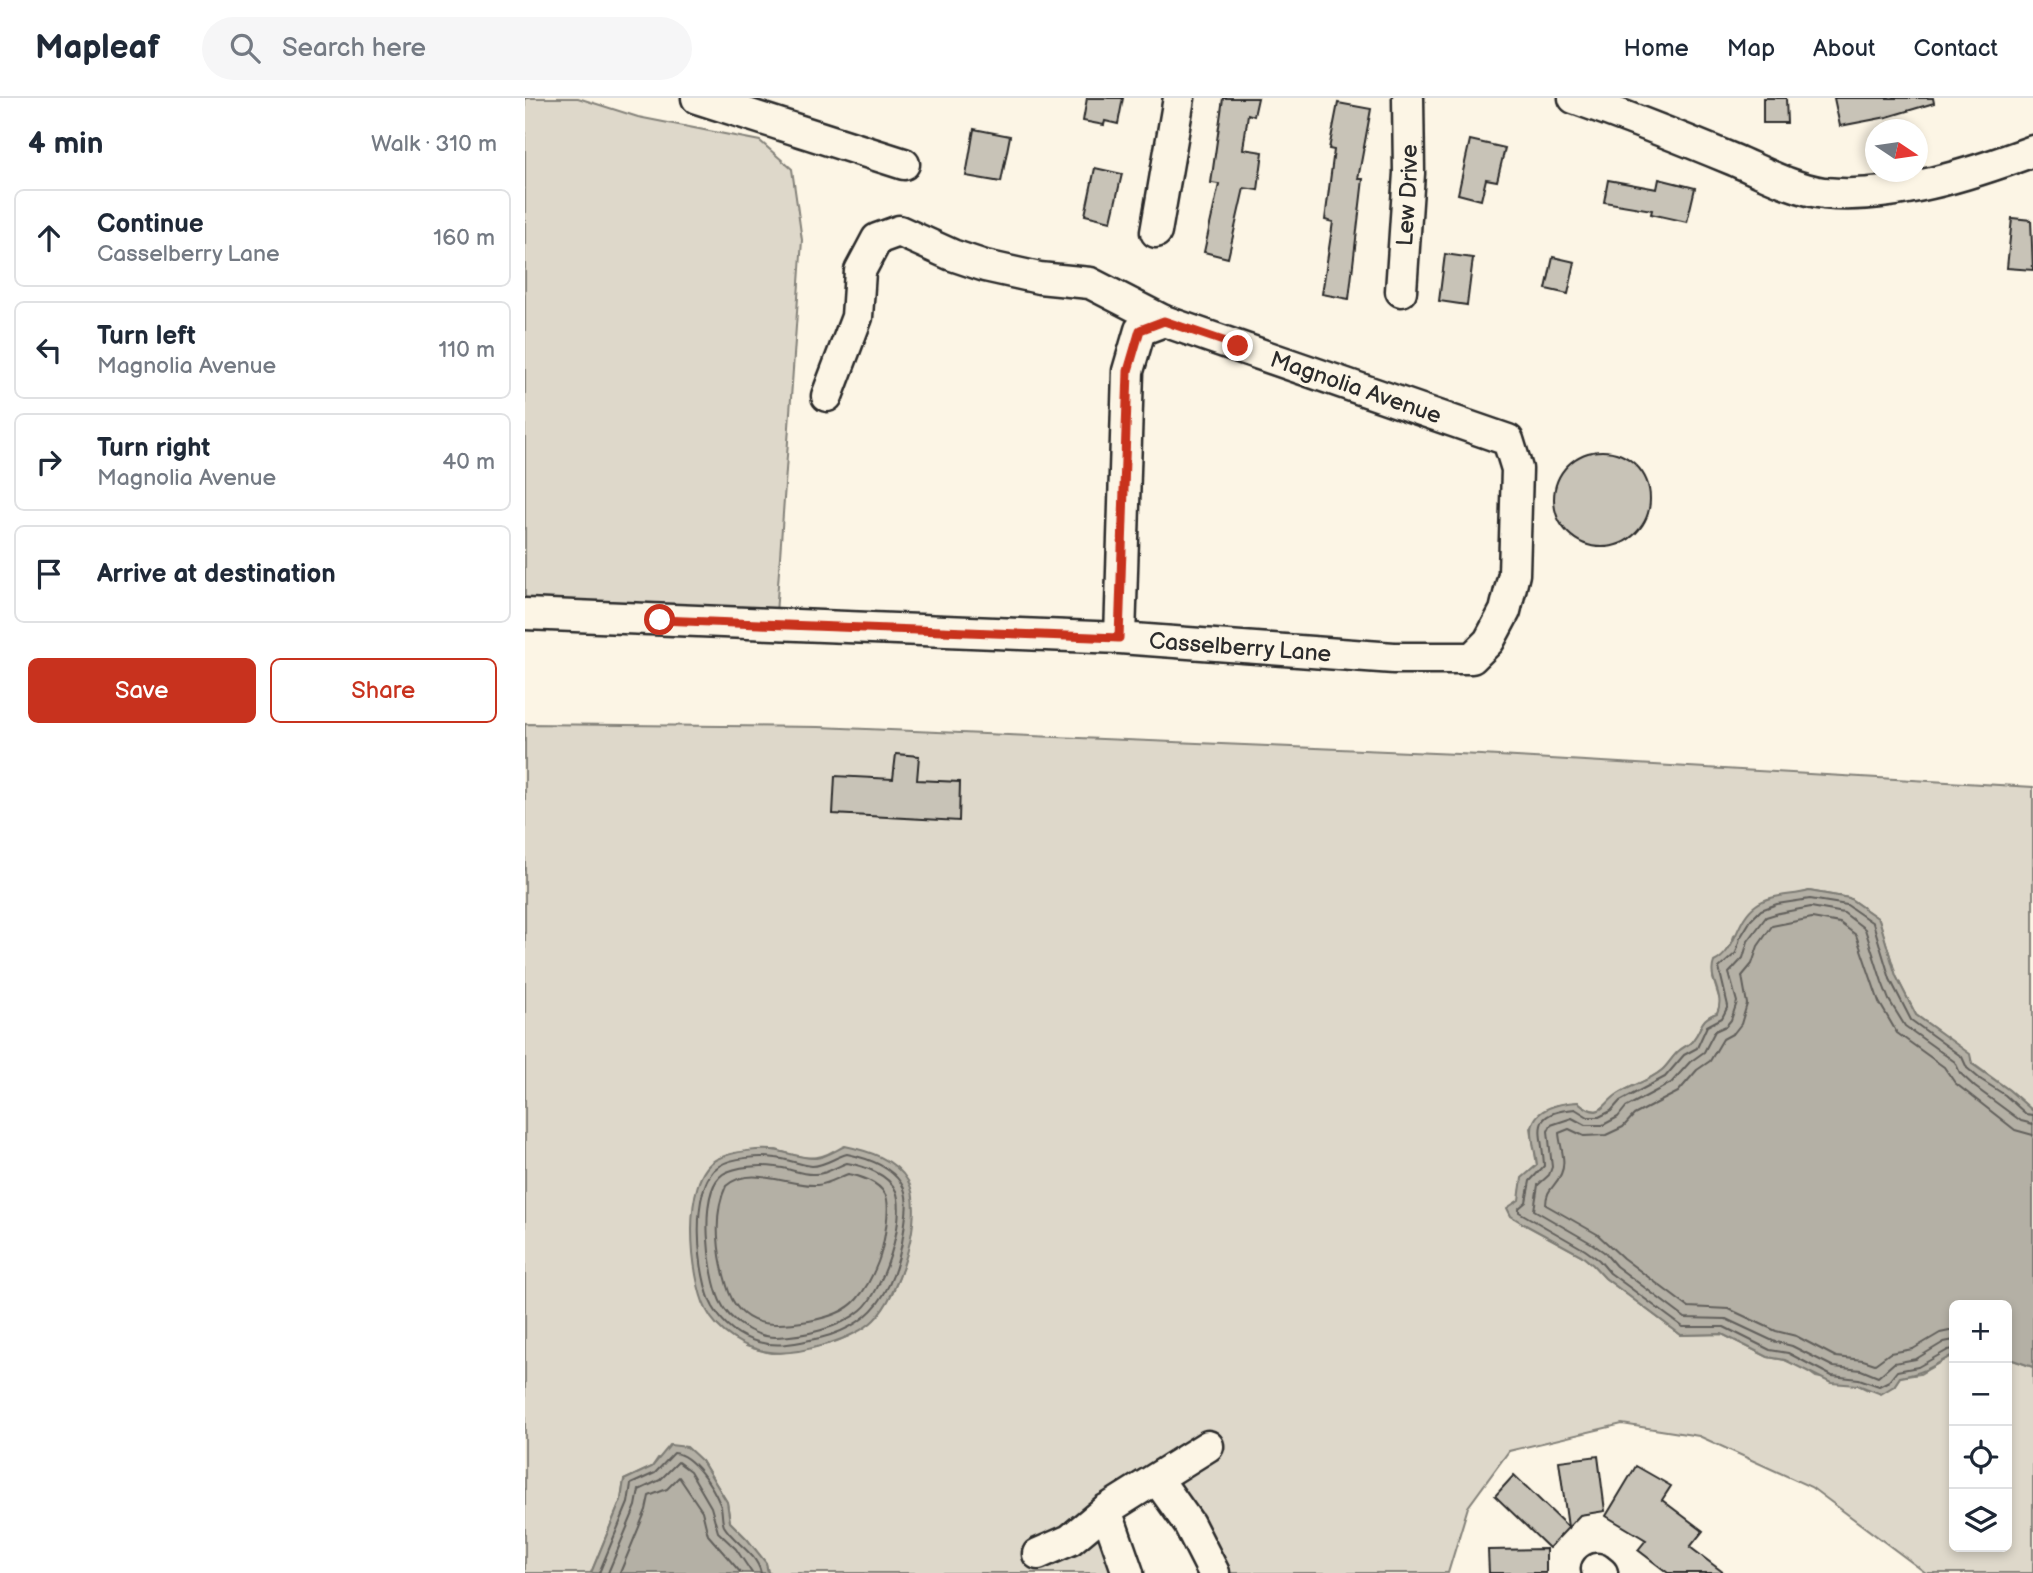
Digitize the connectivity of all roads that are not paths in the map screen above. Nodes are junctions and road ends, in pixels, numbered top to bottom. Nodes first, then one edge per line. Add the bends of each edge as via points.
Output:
1 (698, 98) edge
2 (1179, 98) edge
3 (1408, 98) edge
4 (1574, 98) edge
5 (2033, 151) edge
6 (904, 164) dead end
7 (1156, 232) dead end
8 (1401, 291) dead end
9 (1164, 321) junction
10 (827, 396) dead end
11 (1508, 440) joint
12 (525, 614) edge
13 (1119, 638) junction
14 (1208, 1446) dead end
15 (1157, 1479) junction
16 (1105, 1510) junction
17 (1038, 1554) dead end
18 (1128, 1573) edge
19 (1214, 1573) edge

1 - 6 street
2 - 7 street
3 - 8 street, Lew Drive via 1409,173
4 - 5 street via 1822,192 1893,189 1966,173
9 - 10 street, Magnolia Avenue via 1090,283 985,266 899,232 877,239 860,271 857,317
9 - 11 street, Magnolia Avenue
9 - 13 street via 1140,330 1128,371
11 - 13 street, Casselberry Lane via 1517,469 1514,574 1505,611 1489,641 1472,658 1394,658
12 - 13 street, Casselberry Lane
14 - 15 street
15 - 16 street
15 - 19 street via 1189,1524
16 - 17 street via 1070,1540
16 - 18 street

